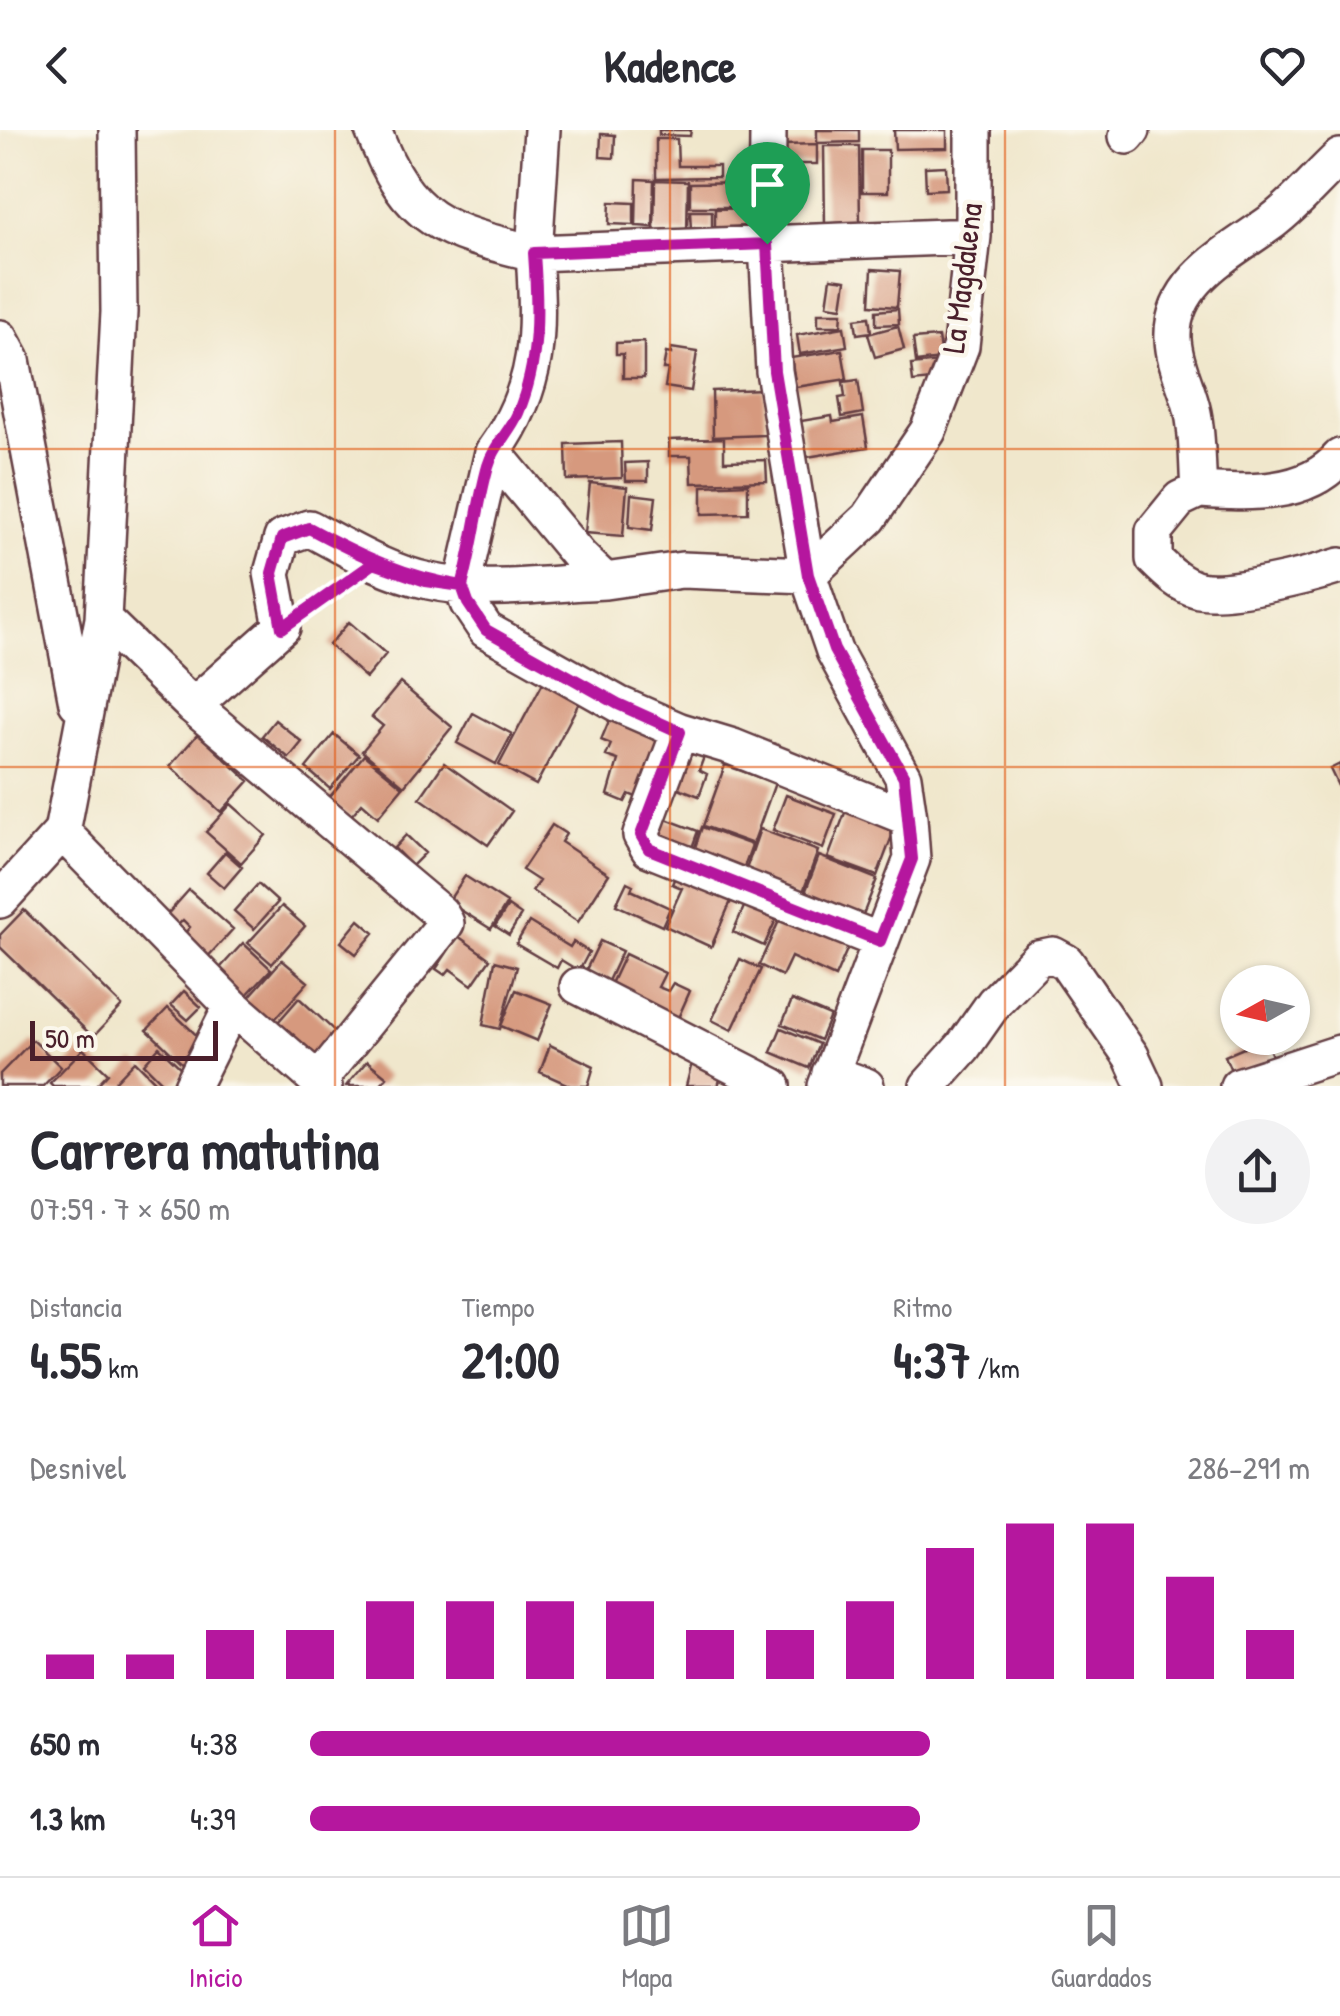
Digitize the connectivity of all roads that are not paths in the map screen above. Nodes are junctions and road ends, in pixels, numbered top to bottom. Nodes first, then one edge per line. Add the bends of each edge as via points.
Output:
1 (116, 130) edge
2 (373, 130) edge
3 (542, 130) edge
4 (768, 130) edge
5 (974, 130) edge
6 (1340, 157) edge
7 (972, 236) junction
8 (767, 244) junction
9 (534, 253) junction
10 (0, 338) edge
11 (492, 452) junction
12 (1340, 457) edge
13 (1199, 490) junction
14 (1340, 566) edge
15 (808, 575) junction
16 (606, 582) junction
17 (462, 586) junction
18 (102, 619) junction
19 (192, 706) junction
20 (81, 722) junction
21 (680, 732) junction
22 (62, 832) junction
23 (910, 832) junction
24 (0, 900) edge
25 (880, 941) junction
26 (578, 986) dead end
27 (232, 1006) junction
28 (1327, 1067) edge
29 (828, 1080) edge
30 (321, 1084) edge
31 (192, 1086) edge
32 (773, 1086) edge
33 (866, 1086) edge
34 (928, 1086) edge
35 (1145, 1086) edge
36 (1238, 1086) edge

1 - 18 street via 119,312
2 - 9 street via 414,207 485,241
3 - 9 street
4 - 8 street
5 - 7 street, La Magdalena
6 - 13 street via 1302,196 1203,272 1175,317 1172,336 1193,414
7 - 8 street
7 - 15 street, La Magdalena via 960,346 928,431 868,518
8 - 9 street
8 - 15 street via 774,371
9 - 11 street via 538,309 531,374 514,422
10 - 20 street via 12,360
11 - 16 street
11 - 17 street
12 - 13 street via 1326,473 1295,486
13 - 14 street via 1180,499 1154,531 1154,558 1170,576 1197,589 1223,591
15 - 16 street via 682,570
15 - 23 street via 834,650 904,777
16 - 17 street
17 - 19 street via 374,563 309,528 282,538 272,573 282,628
17 - 21 street via 486,630
18 - 19 street
18 - 20 street
19 - 30 street via 446,923
20 - 22 street
21 - 23 street via 733,747
21 - 25 street via 643,844
22 - 24 street
22 - 27 street
23 - 25 street via 912,859
25 - 29 street
26 - 32 street
27 - 30 street
27 - 31 street
28 - 36 street
29 - 33 street
34 - 35 street via 994,1003 1038,958 1053,955 1066,962

